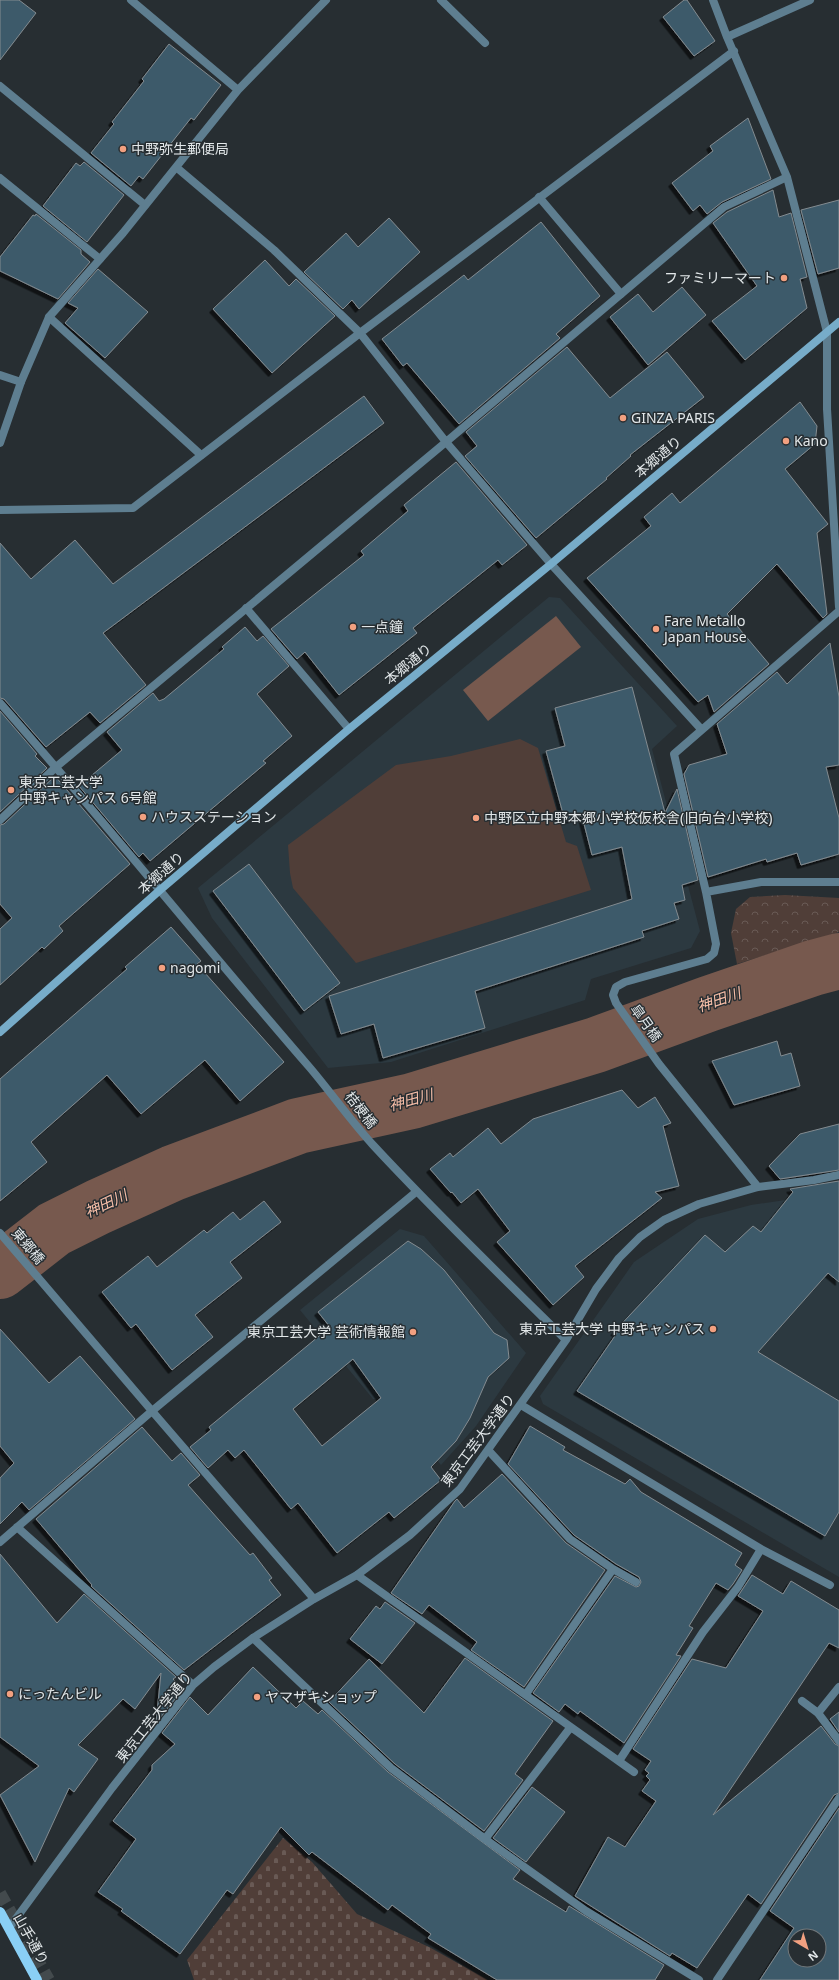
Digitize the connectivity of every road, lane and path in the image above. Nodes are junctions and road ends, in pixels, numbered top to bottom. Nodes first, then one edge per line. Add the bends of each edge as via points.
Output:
1 (131, 0) edge
2 (326, 0) edge
3 (441, 0) edge
4 (713, 0) edge
5 (810, 0) edge
6 (727, 37) junction
7 (485, 43) dead end
8 (734, 51) junction
9 (0, 86) edge
10 (238, 90) junction
11 (176, 167) junction
12 (787, 177) junction
13 (0, 178) edge
14 (539, 197) junction
15 (146, 205) junction
16 (100, 259) junction
17 (621, 294) junction
18 (49, 317) junction
19 (839, 322) edge
20 (827, 332) junction
21 (360, 333) junction
22 (0, 375) edge
23 (21, 382) junction
24 (446, 442) junction
25 (0, 443) edge
26 (201, 455) junction
27 (0, 510) edge
28 (551, 564) junction
29 (839, 607) edge
30 (246, 608) junction
31 (839, 611) edge
32 (0, 703) edge
33 (349, 729) junction
34 (701, 730) junction
35 (56, 767) junction
36 (0, 820) edge
37 (839, 882) edge
38 (160, 890) junction
39 (706, 892) junction
40 (0, 1032) edge
41 (839, 1175) edge
42 (758, 1187) junction
43 (416, 1192) junction
44 (0, 1233) edge
45 (566, 1340) junction
46 (522, 1405) junction
47 (152, 1411) junction
48 (489, 1450) junction
49 (17, 1527) junction
50 (0, 1542) edge
51 (760, 1549) junction
52 (613, 1568) junction
53 (357, 1575) junction
54 (636, 1582) dead end
55 (830, 1584) dead end
56 (314, 1599) junction
57 (253, 1638) junction
58 (193, 1685) junction
59 (839, 1687) edge
60 (526, 1694) junction
61 (802, 1701) dead end
62 (818, 1713) junction
63 (570, 1728) junction
64 (839, 1741) edge
65 (619, 1761) junction
66 (634, 1772) dead end
67 (839, 1798) edge
68 (485, 1839) junction
69 (0, 1912) edge
70 (8, 1928) junction
71 (37, 1980) edge
72 (699, 1980) edge
73 (717, 1980) edge

1 - 10 street
2 - 10 street
3 - 7 street
4 - 6 street
5 - 6 street
6 - 8 street
8 - 12 street
8 - 14 street
9 - 15 street
10 - 11 street
11 - 15 street
11 - 21 street via 274,250
12 - 17 street via 724,207
12 - 20 street
13 - 16 street
14 - 17 street
14 - 21 street
15 - 16 street
16 - 18 street
17 - 24 street
18 - 23 street
18 - 26 street
19 - 20 street, 本郷通り
20 - 28 street, 本郷通り
20 - 29 street via 827,409
21 - 24 street
21 - 26 street
22 - 23 street
23 - 25 street
24 - 28 street
24 - 30 street
26 - 27 street via 133,508
28 - 33 street, 本郷通り
28 - 34 street
30 - 33 street
30 - 35 street
31 - 34 street
32 - 35 street, 桔梗橋
33 - 38 street, 本郷通り
34 - 39 street via 674,754
35 - 36 street
35 - 38 street, 桔梗橋
37 - 39 street via 761,882
38 - 40 street, 本郷通り
38 - 43 street, 桔梗橋 via 372,1144
39 - 42 street, 皐月橋 via 716,944 714,953 707,959 625,982 616,987 613,995 655,1058
41 - 42 street, 東京工芸大学通り
42 - 45 street, 東京工芸大学通り via 699,1204 664,1220 640,1237 619,1258 596,1289
43 - 45 street, 桔梗橋
43 - 47 street
44 - 47 street, 東郷橋
45 - 46 street, 東京工芸大学通り
46 - 48 street, 東京工芸大学通り
46 - 51 street
47 - 49 street
47 - 56 street, 東郷橋
48 - 52 street via 570,1539
48 - 53 street, 東京工芸大学通り via 460,1489 410,1535
49 - 50 street
49 - 58 street
51 - 55 street
51 - 65 street via 738,1587 703,1632
52 - 54 street
52 - 60 street
53 - 56 street, 東京工芸大学通り
53 - 60 street
56 - 57 street, 東京工芸大学通り
57 - 58 street, 東京工芸大学通り
57 - 68 street via 392,1768
58 - 70 street, 東京工芸大学通り via 112,1788
59 - 62 street
60 - 63 street
61 - 62 street
62 - 64 street
63 - 65 street
63 - 68 street
65 - 66 street
67 - 73 street
68 - 72 street via 586,1910
69 - 70 main road, 山手通り
70 - 71 main road, 山手通り

